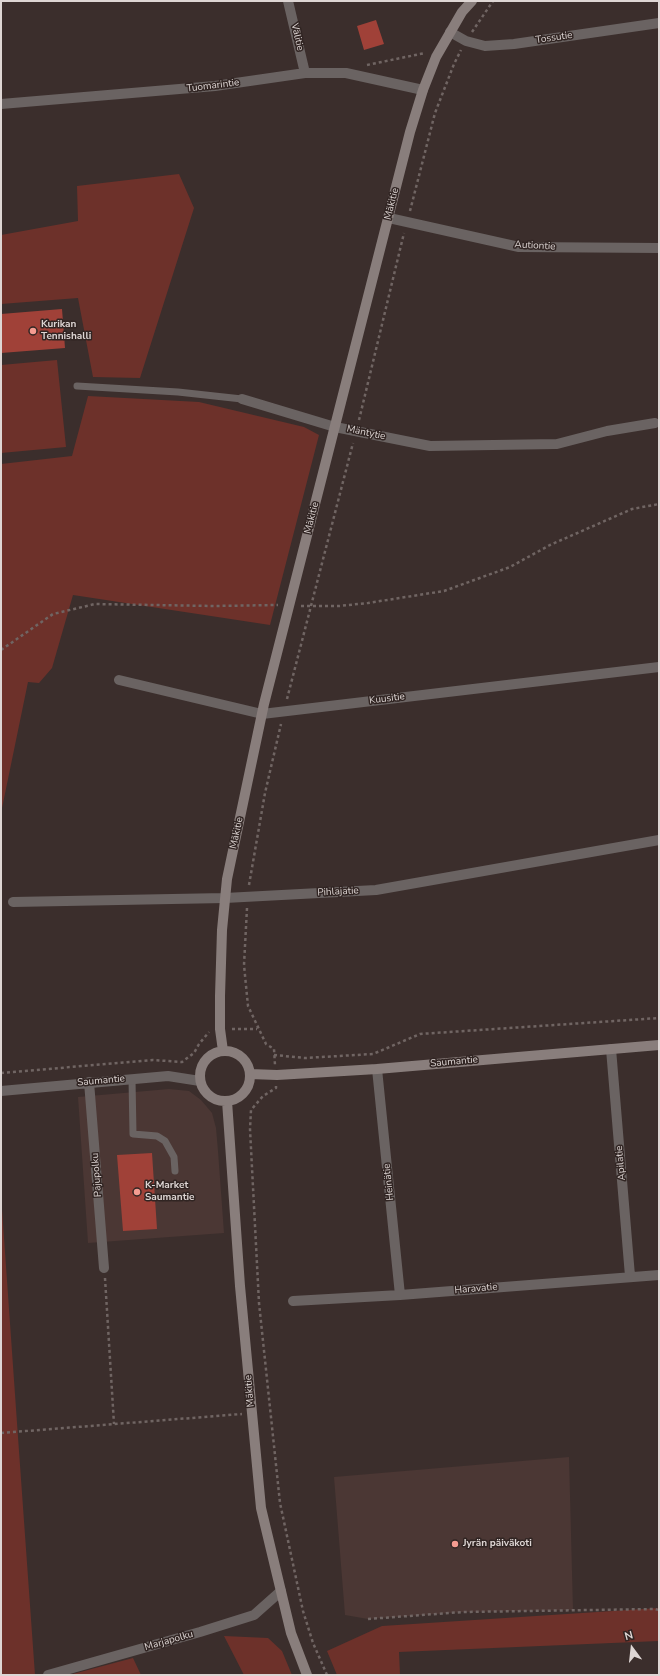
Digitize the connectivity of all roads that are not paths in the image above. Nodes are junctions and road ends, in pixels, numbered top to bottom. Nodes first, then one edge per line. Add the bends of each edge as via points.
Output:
1 (288, 1) edge
2 (472, 1) edge
3 (659, 24) edge
4 (450, 32) junction
5 (305, 73) junction
6 (423, 90) junction
7 (1, 104) edge
8 (389, 218) junction
9 (659, 248) edge
10 (77, 386) dead end
11 (242, 399) joint
12 (656, 423) dead end
13 (335, 427) junction
14 (659, 667) edge
15 (119, 680) dead end
16 (262, 714) junction
17 (659, 840) edge
18 (225, 898) junction
19 (13, 902) dead end
20 (659, 1045) edge
21 (611, 1049) junction
22 (223, 1051) junction
23 (377, 1069) junction
24 (250, 1074) junction
25 (132, 1079) junction
26 (200, 1081) junction
27 (89, 1082) junction
28 (1, 1091) edge
29 (227, 1101) junction
30 (175, 1171) dead end
31 (104, 1268) road end
32 (659, 1275) edge
33 (630, 1276) junction
34 (400, 1295) junction
35 (293, 1301) dead end
36 (281, 1592) junction
37 (48, 1675) edge
38 (307, 1675) edge

1 - 5 street, Välitie
2 - 4 street, Mäkitie
3 - 4 street, Tossutie via 485,46 466,41
4 - 6 street, Mäkitie via 436,57
5 - 6 street, Tuomarintie via 346,73
5 - 7 street, Tuomarintie via 215,86
6 - 8 street, Mäkitie
8 - 9 street, Autiontie via 519,247
8 - 13 street, Mäkitie
10 - 11 lane, Mäntytie
11 - 13 street, Mäntytie
12 - 13 street, Mäntytie via 607,431 557,444 430,446
13 - 16 street, Mäkitie
14 - 16 street, Kuusitie
15 - 16 street, Kuusitie
16 - 18 street, Mäkitie
17 - 18 street, Pihlajatie via 376,890
18 - 19 street, Pihlajatie
18 - 22 street, Mäkitie via 220,1029
20 - 21 street, Saumantie
21 - 23 street, Saumantie
21 - 33 street, Apilatie
22 - 24 street via 241,1057 247,1064
22 - 26 street via 213,1054 206,1060 201,1068
23 - 24 street, Saumantie
23 - 34 street, Heinätie
24 - 29 street via 249,1084 244,1092
25 - 26 street, Saumantie via 168,1076
25 - 27 street, Saumantie
25 - 30 lane via 133,1134 157,1136 165,1141 174,1157
26 - 29 street via 211,1097
27 - 28 street, Saumantie
27 - 31 street, Pajupolku
29 - 36 street, Mäkitie via 240,1286 261,1508
32 - 33 street, Haravatie
33 - 34 street, Haravatie
34 - 35 street, Haravatie
36 - 37 street, Marjapolku via 254,1615
36 - 38 street, Mäkitie via 291,1633

